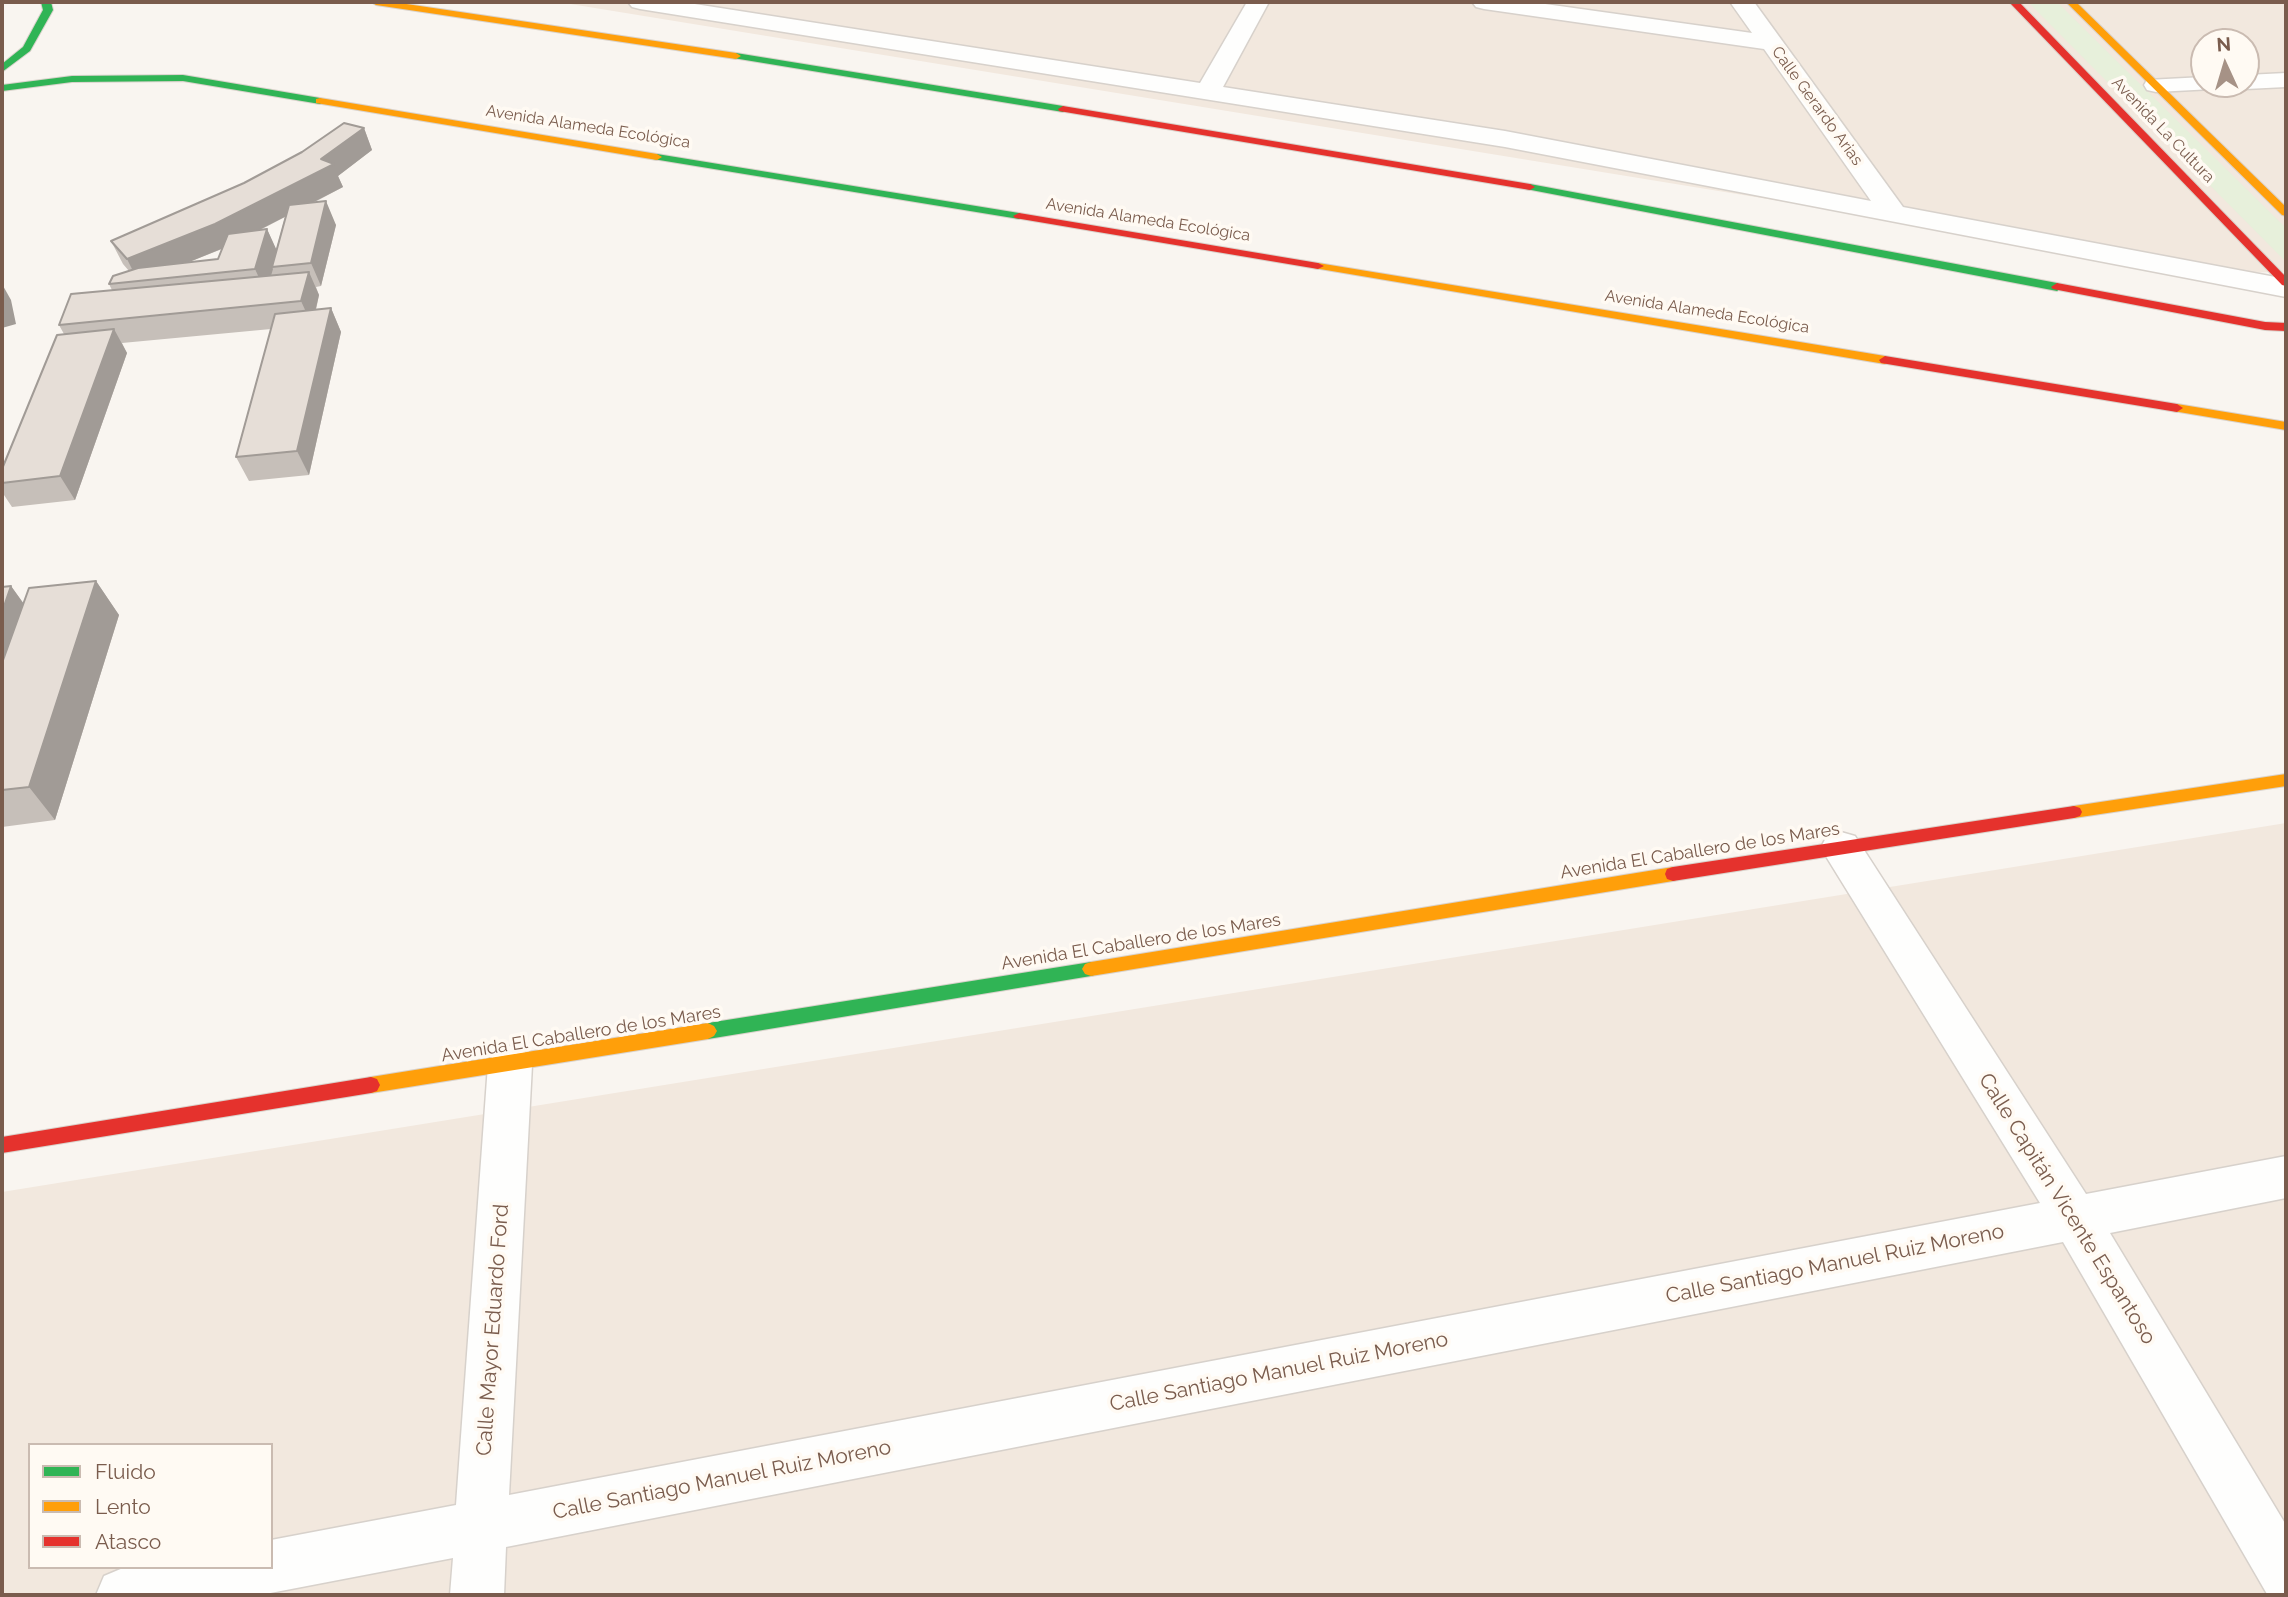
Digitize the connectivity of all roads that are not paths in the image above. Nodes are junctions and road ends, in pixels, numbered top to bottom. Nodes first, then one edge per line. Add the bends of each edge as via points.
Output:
1 (46, 2) edge
2 (376, 2) edge
3 (640, 2) edge
4 (810, 2) edge
5 (1258, 2) edge
6 (1484, 2) edge
7 (1742, 2) edge
8 (2014, 2) edge
9 (2071, 2) edge
10 (788, 24) junction
11 (1772, 43) junction
12 (756, 59) junction
13 (2, 69) edge
14 (2286, 80) edge
15 (2260, 81) edge
16 (2190, 84) edge
17 (2156, 85) junction
18 (2, 88) edge
19 (1209, 90) junction
20 (1892, 211) junction
21 (2286, 214) edge
22 (2286, 286) edge
23 (2286, 327) edge
24 (2286, 426) edge
25 (2286, 780) edge
26 (1841, 847) junction
27 (510, 1065) junction
28 (2, 1145) edge
29 (2286, 1177) edge
30 (2075, 1218) junction
31 (481, 1526) junction
32 (273, 1566) edge
33 (260, 1569) edge
34 (2286, 1575) edge
35 (123, 1595) edge
36 (477, 1595) edge

1 - 13 main road via 48,10 27,50
2 - 12 main road
3 - 10 street
4 - 10 street
5 - 19 street
6 - 11 street
7 - 11 street, Calle Gerardo Arias
8 - 22 main road, Avenida La Cultura
9 - 17 main road, Avenida La Cultura
10 - 12 street
10 - 19 street
11 - 20 street, Calle Gerardo Arias
12 - 23 main road via 1443,171
14 - 15 street
16 - 17 street
17 - 21 main road, Avenida La Cultura
18 - 24 main road, Avenida Alameda Ecológica via 72,79 183,78
19 - 20 street
20 - 22 street
25 - 26 main road, Avenida El Caballero de los Mares
26 - 27 main road, Avenida El Caballero de los Mares
26 - 30 street, Calle Capitán Vicente Espantoso
27 - 28 main road, Avenida El Caballero de los Mares
27 - 31 street, Calle Mayor Eduardo Ford
29 - 30 street, Calle Santiago Manuel Ruiz Moreno
30 - 31 street, Calle Santiago Manuel Ruiz Moreno
30 - 34 street, Calle Capitán Vicente Espantoso
31 - 32 street, Calle Santiago Manuel Ruiz Moreno
31 - 36 street, Calle Mayor Eduardo Ford
33 - 35 street, Calle Santiago Manuel Ruiz Moreno

